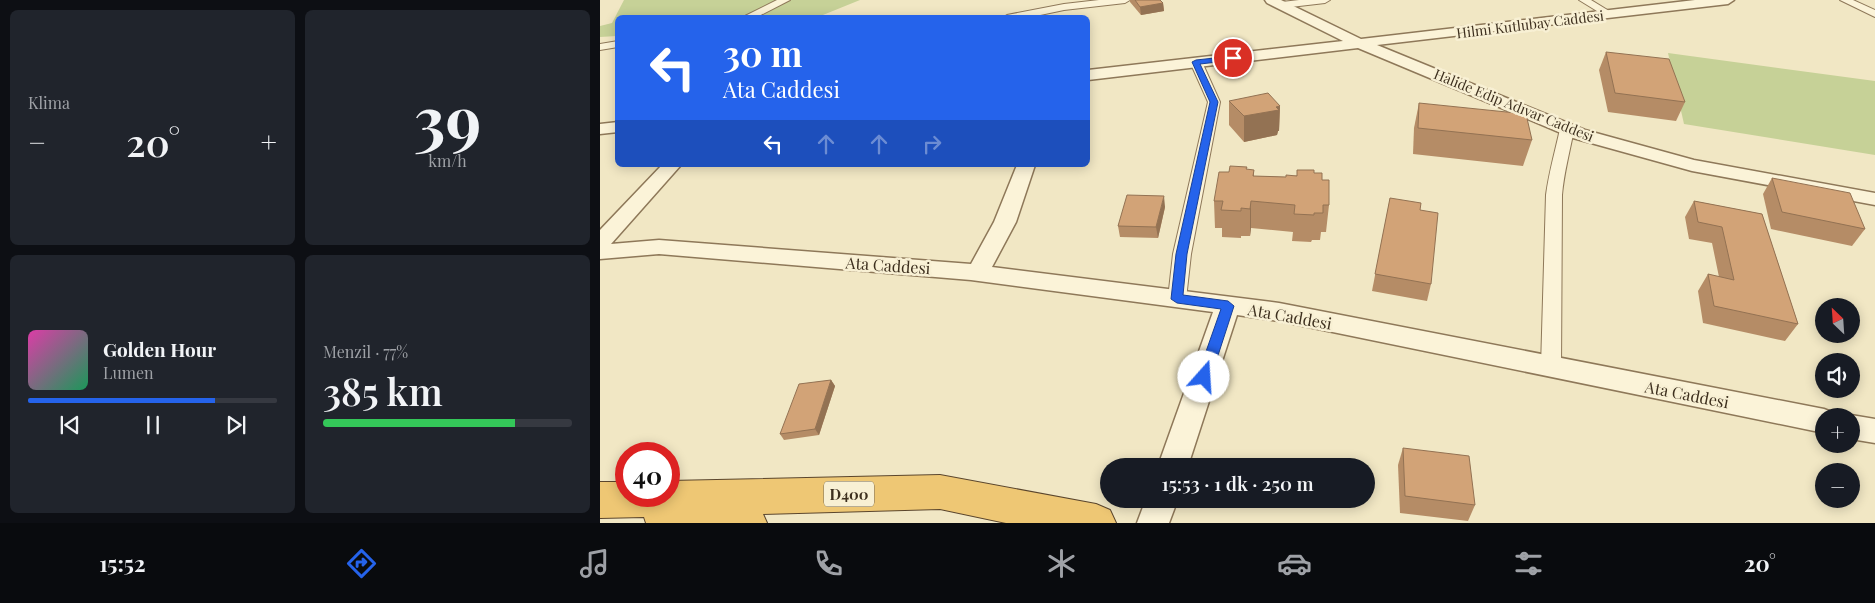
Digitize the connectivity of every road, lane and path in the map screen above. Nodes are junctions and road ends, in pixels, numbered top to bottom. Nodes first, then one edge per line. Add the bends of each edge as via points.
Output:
1 (786, 0) edge
2 (1125, 0) edge
3 (1325, 0) edge
4 (1584, 0) edge
5 (1728, 0) edge
6 (1845, 0) edge
7 (1277, 2) edge
8 (1609, 14) junction
9 (1875, 14) edge
10 (753, 15) edge
11 (1023, 15) edge
12 (1361, 44) junction
13 (615, 46) edge
14 (601, 51) edge
15 (1196, 62) junction
16 (1090, 75) edge
17 (615, 127) edge
18 (600, 129) edge
19 (1567, 129) junction
20 (670, 167) edge
21 (1025, 167) edge
22 (1875, 198) edge
23 (600, 243) edge
24 (600, 252) edge
25 (978, 272) junction
26 (1177, 299) junction
27 (1228, 306) junction
28 (1551, 367) junction
29 (1815, 419) edge
30 (1860, 428) edge
31 (1875, 431) edge
32 (1176, 458) edge
33 (600, 500) edge
34 (600, 504) edge
35 (1159, 508) edge
36 (747, 523) edge
37 (1096, 523) edge
38 (1153, 523) edge

1 - 10 street
2 - 11 street
3 - 7 street
4 - 8 street
5 - 8 street, Hilmi Kutlubay Caddesi
6 - 9 street
7 - 12 street, Halide Edip Adıvar Caddesi
8 - 12 street, Hilmi Kutlubay Caddesi
12 - 15 street, Hilmi Kutlubay Caddesi
12 - 19 street, Halide Edip Adıvar Caddesi
13 - 14 street
15 - 16 street, Hilmi Kutlubay Caddesi
15 - 26 street via 1214,102 1182,254
17 - 18 street
19 - 22 street, Halide Edip Adıvar Caddesi via 1692,165
19 - 28 street via 1554,195
20 - 23 street
21 - 25 street via 1005,222
24 - 25 street, Ata Caddesi via 659,247
25 - 26 street, Ata Caddesi
26 - 27 street, Ata Caddesi
27 - 28 street, Ata Caddesi via 1279,312
27 - 32 street
28 - 29 street, Ata Caddesi
30 - 31 street
33 - 37 highway, D400 via 940,492
34 - 36 highway
35 - 38 street

